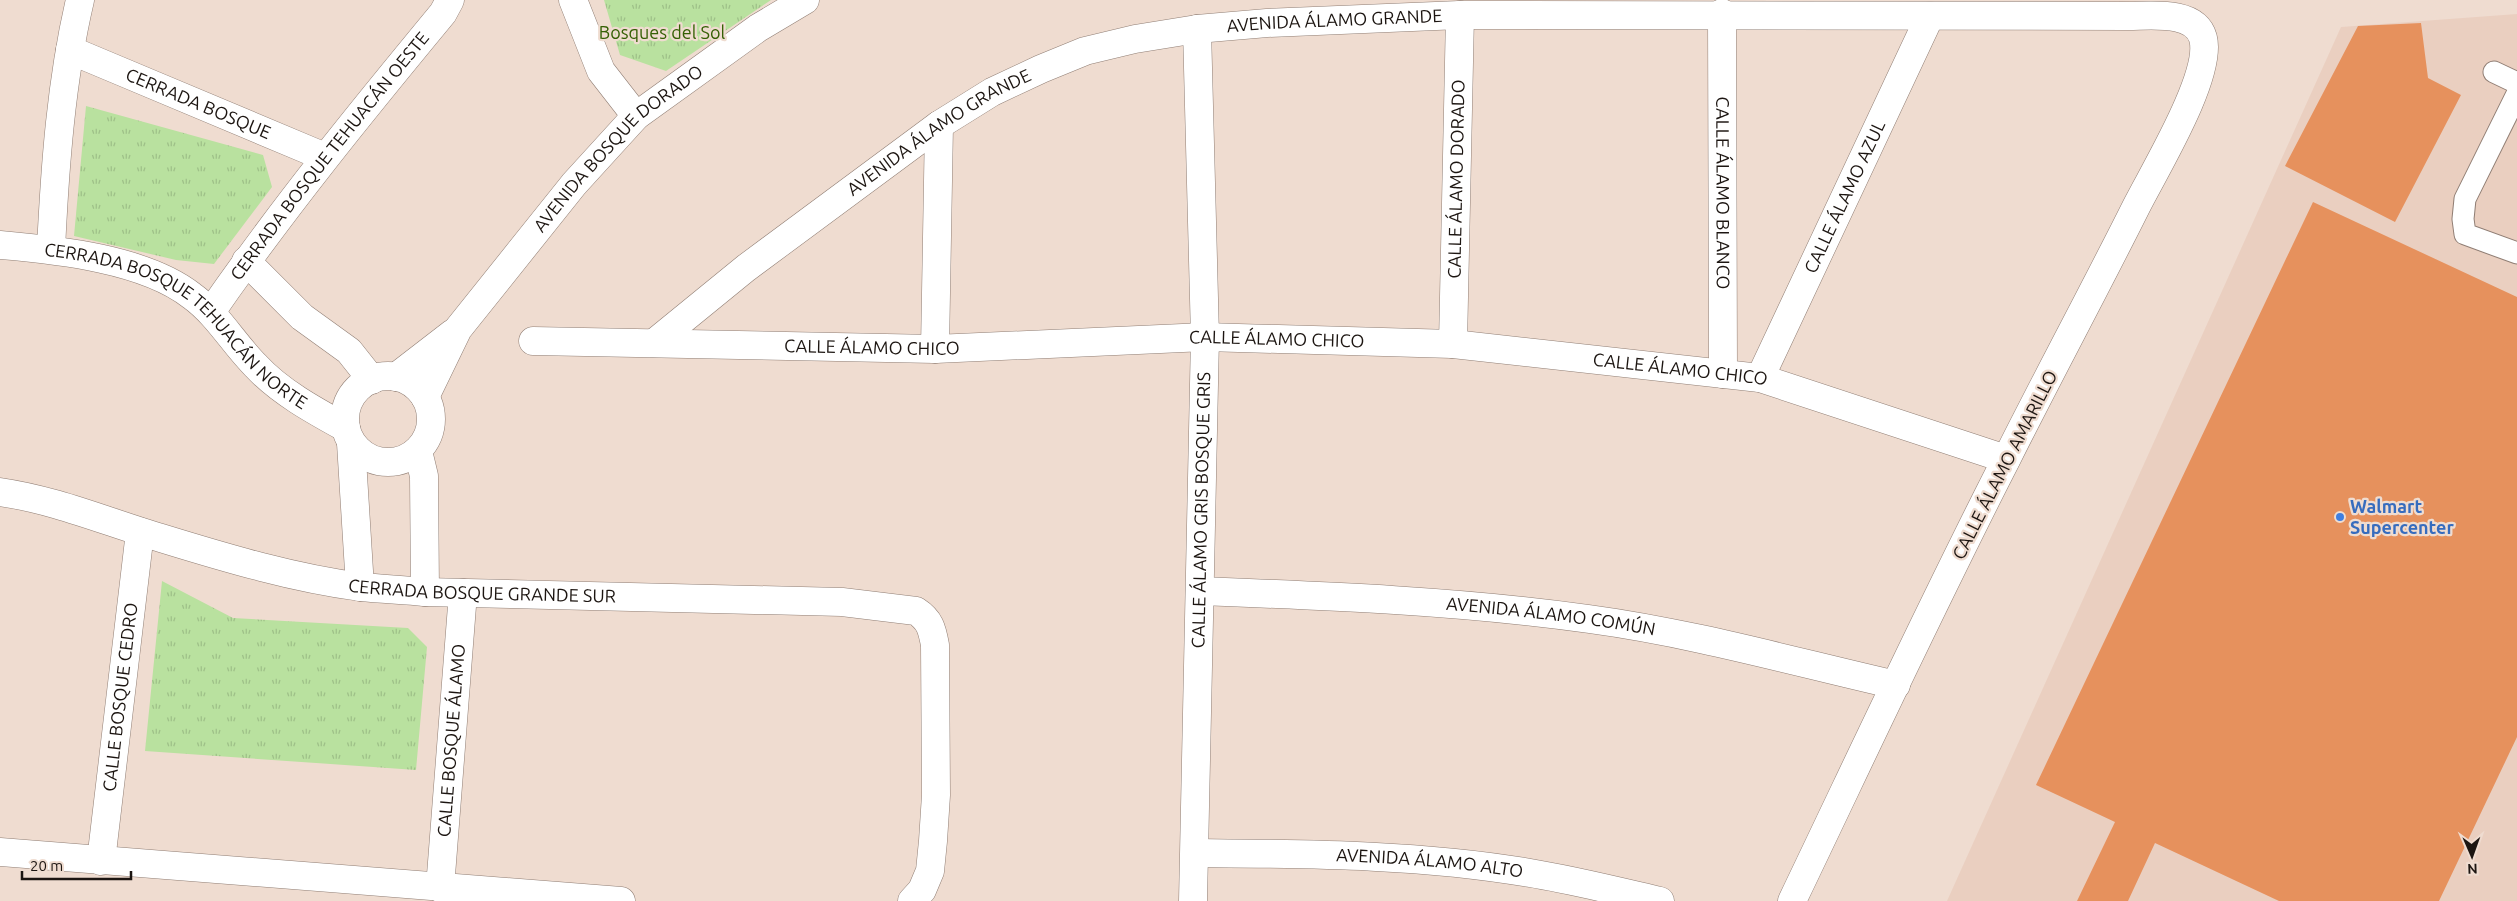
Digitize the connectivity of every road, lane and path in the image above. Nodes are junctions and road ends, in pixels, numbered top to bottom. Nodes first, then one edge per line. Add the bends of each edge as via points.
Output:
1 (80, 0) edge
2 (450, 0) edge
3 (572, 0) edge
4 (805, 0) edge
5 (1994, 7) edge
6 (2057, 8) edge
7 (1722, 13) junction
8 (1460, 15) junction
9 (1930, 16) junction
10 (2197, 27) joint
11 (1197, 29) junction
12 (70, 50) junction
13 (2494, 72) dead end
14 (2517, 83) edge
15 (2517, 94) edge
16 (636, 116) junction
17 (939, 125) junction
18 (325, 157) junction
19 (0, 245) edge
20 (51, 249) junction
21 (2517, 253) edge
22 (246, 261) junction
23 (211, 312) junction
24 (458, 329) junction
25 (1205, 337) junction
26 (533, 341) dead end
27 (654, 343) junction
28 (1453, 344) junction
29 (935, 349) junction
30 (1722, 374) junction
31 (384, 378) junction
32 (1760, 378) junction
33 (425, 396) junction
34 (349, 436) junction
35 (418, 451) junction
36 (2006, 459) junction
37 (0, 492) edge
38 (140, 532) junction
39 (360, 586) junction
40 (1200, 591) junction
41 (425, 592) junction
42 (463, 593) junction
43 (1896, 685) junction
44 (0, 852) edge
45 (1196, 853) junction
46 (101, 861) junction
47 (440, 888) junction
48 (621, 901) edge
49 (912, 901) edge
50 (1193, 901) edge
51 (1660, 901) edge
52 (1792, 901) edge

1 - 12 street
2 - 18 street, CERRADA BOSQUE TEHUACÁN OESTE
3 - 16 street via 601,71
4 - 16 street, AVENIDA BOSQUE DORADO via 758,28
5 - 6 street, AVENIDA ÁLAMO GRANDE
5 - 9 street, AVENIDA ÁLAMO GRANDE
6 - 10 street, AVENIDA ÁLAMO GRANDE via 2168,16
7 - 8 street, AVENIDA ÁLAMO GRANDE
7 - 9 street, AVENIDA ÁLAMO GRANDE
7 - 30 street, CALLE ÁLAMO BLANCO
8 - 11 street, AVENIDA ÁLAMO GRANDE
8 - 28 street, CALLE ÁLAMO DORADO
9 - 32 street, CALLE ÁLAMO AZUL
10 - 36 street, CALLE ÁLAMO AMARILLO via 2203,38 2202,66 2188,105
11 - 17 street, AVENIDA ÁLAMO GRANDE via 1085,51 992,92
11 - 25 street, CALLE ÁLAMO GRIS BOSQUE GRIS
12 - 18 street, CERRADA BOSQUE
12 - 20 street via 56,166
13 - 14 lane
15 - 21 lane via 2465,199 2463,219 2465,234
16 - 24 street, AVENIDA BOSQUE DORADO via 574,184
17 - 27 street, AVENIDA ÁLAMO GRANDE via 799,228
17 - 29 street
18 - 22 street, CERRADA BOSQUE TEHUACÁN OESTE
19 - 20 street, CERRADA BOSQUE TEHUACÁN NORTE
20 - 23 street, CERRADA BOSQUE TEHUACÁN NORTE via 128,266 168,281 191,294
22 - 23 street, CERRADA BOSQUE TEHUACÁN OESTE
22 - 31 street via 302,317
23 - 34 street, CERRADA BOSQUE TEHUACÁN NORTE via 256,367
24 - 31 street, AVENIDA BOSQUE DORADO
24 - 33 street, AVENIDA BOSQUE DORADO
25 - 28 street, CALLE ÁLAMO CHICO
25 - 29 street, CALLE ÁLAMO CHICO
25 - 40 street, CALLE ÁLAMO GRIS BOSQUE GRIS
26 - 27 street, CALLE ÁLAMO CHICO
27 - 29 street, CALLE ÁLAMO CHICO
28 - 30 street, CALLE ÁLAMO CHICO
30 - 32 street, CALLE ÁLAMO CHICO
31 - 33 street via 407,381
31 - 34 street via 359,387 350,399 345,413
32 - 36 street, CALLE ÁLAMO CHICO
33 - 35 street via 430,407 430,430
34 - 35 street via 362,454 383,462 405,459
34 - 39 street
35 - 41 street via 424,476
36 - 43 street, CALLE ÁLAMO AMARILLO
37 - 38 street, CERRADA BOSQUE GRANDE SUR via 30,496 83,511
38 - 39 street, CERRADA BOSQUE GRANDE SUR via 229,559
38 - 46 street, CALLE BOSQUE CEDRO
39 - 41 street, CERRADA BOSQUE GRANDE SUR
40 - 43 street, AVENIDA ÁLAMO COMÚN via 1403,601 1590,619 1661,631
40 - 45 street, CALLE ÁLAMO GRIS BOSQUE GRIS
41 - 42 street, CERRADA BOSQUE GRANDE SUR
42 - 47 street, CALLE BOSQUE ÁLAMO
42 - 49 street, CERRADA BOSQUE GRANDE SUR via 842,602 916,611 932,628 936,664 936,795 930,870 922,890
43 - 52 street, CALLE ÁLAMO AMARILLO
44 - 46 street
45 - 50 street, CALLE ÁLAMO GRIS BOSQUE GRIS
45 - 51 street, AVENIDA ÁLAMO ALTO via 1315,854 1462,865 1529,873
46 - 47 street
47 - 48 street

